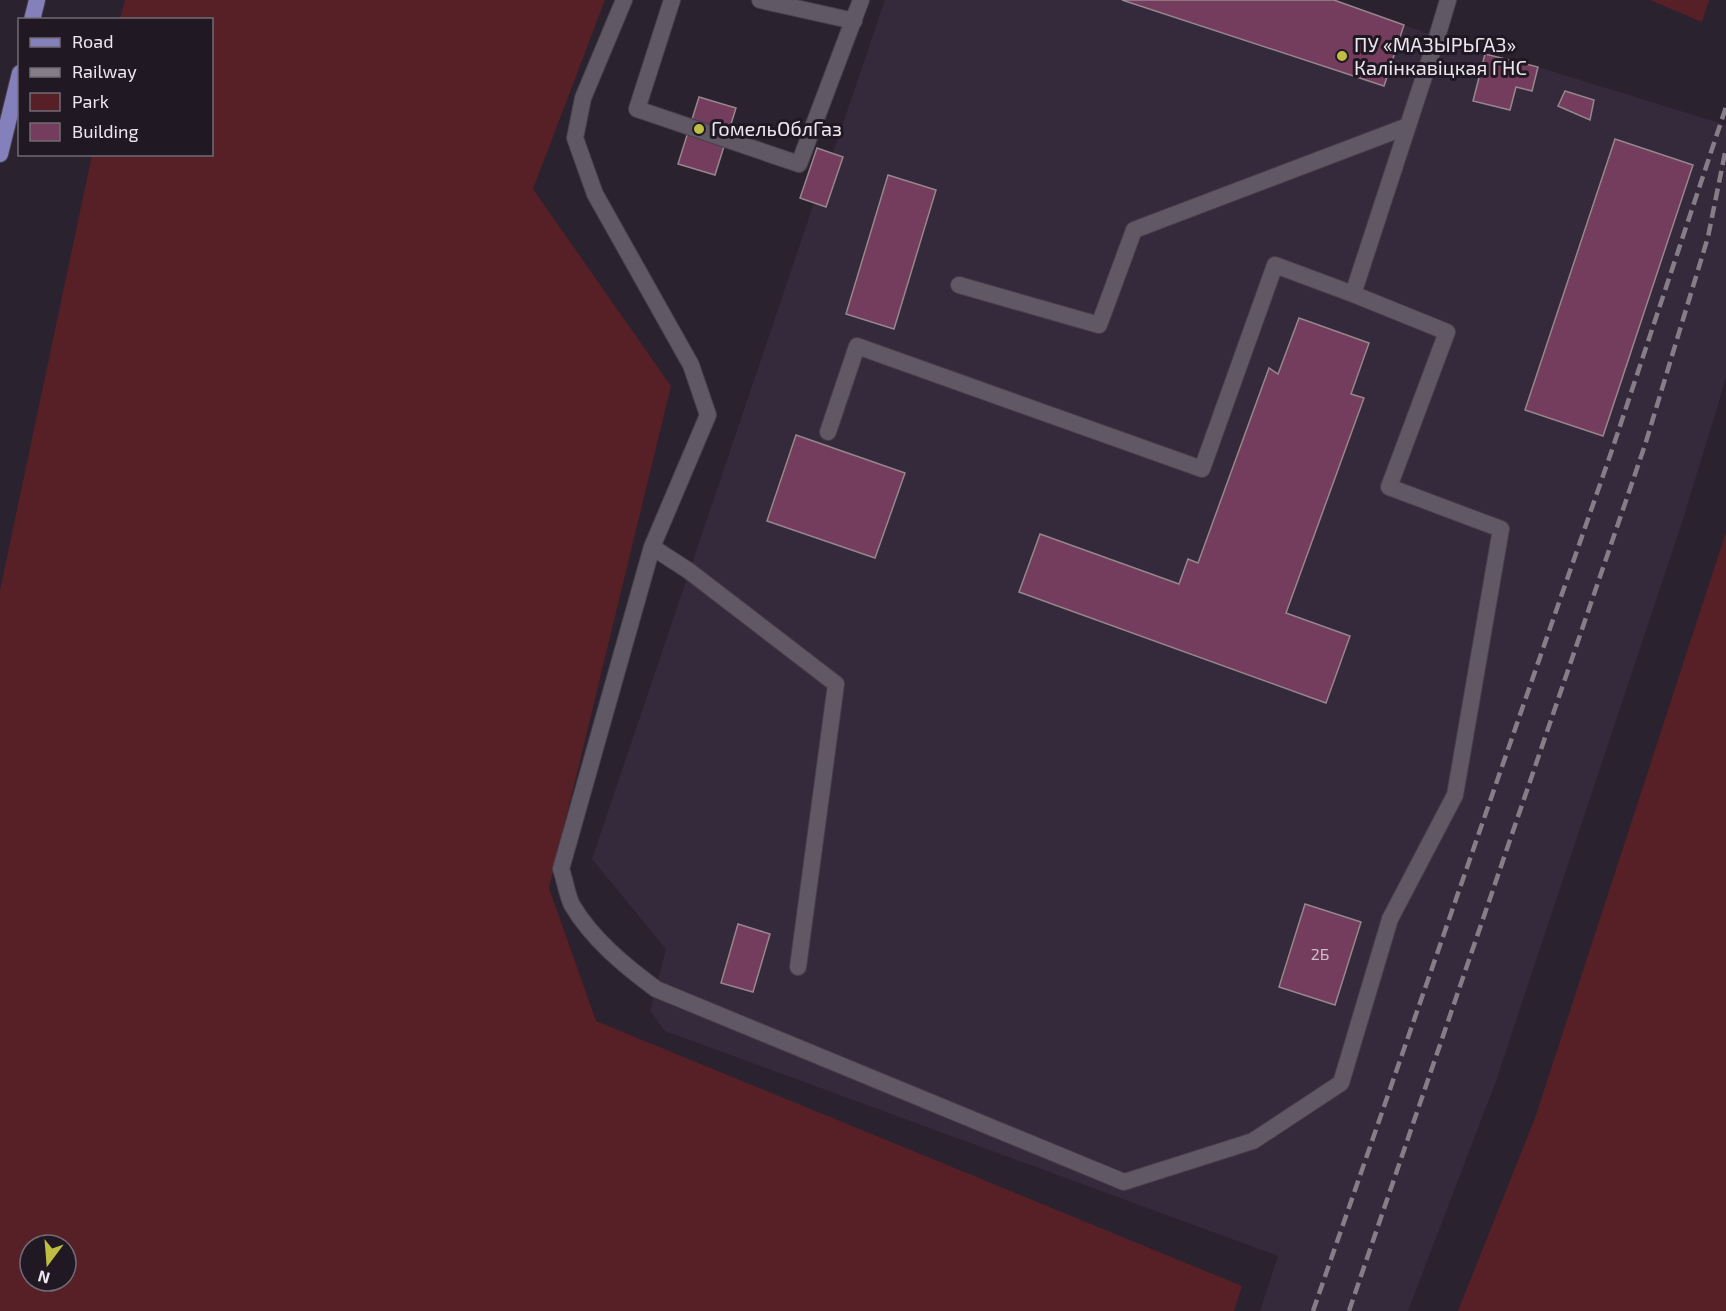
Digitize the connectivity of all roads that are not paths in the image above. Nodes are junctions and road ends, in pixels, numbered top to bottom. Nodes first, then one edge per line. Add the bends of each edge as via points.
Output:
1 (37, 0) edge
2 (624, 0) edge
3 (672, 0) edge
4 (760, 0) edge
5 (861, 0) edge
6 (1448, 0) edge
7 (32, 18) edge
8 (854, 21) junction
9 (18, 81) edge
10 (1408, 126) junction
11 (0, 154) edge
12 (959, 285) dead end
13 (1353, 294) junction
14 (828, 432) dead end
15 (652, 548) junction
16 (798, 967) dead end

1 - 7 main road
2 - 15 lane via 583,98 575,138 595,194 691,366 708,415
3 - 8 lane via 638,109 799,164
4 - 8 lane
5 - 8 lane
6 - 10 lane
9 - 11 main road
10 - 12 lane via 1134,230 1099,325
10 - 13 lane
13 - 14 lane via 1275,265 1202,469 857,346
13 - 15 lane via 1447,332 1389,487 1501,529 1455,795 1390,919 1341,1083 1253,1141 1124,1182 656,989 593,934 571,904 561,869
15 - 16 lane via 690,571 836,684

